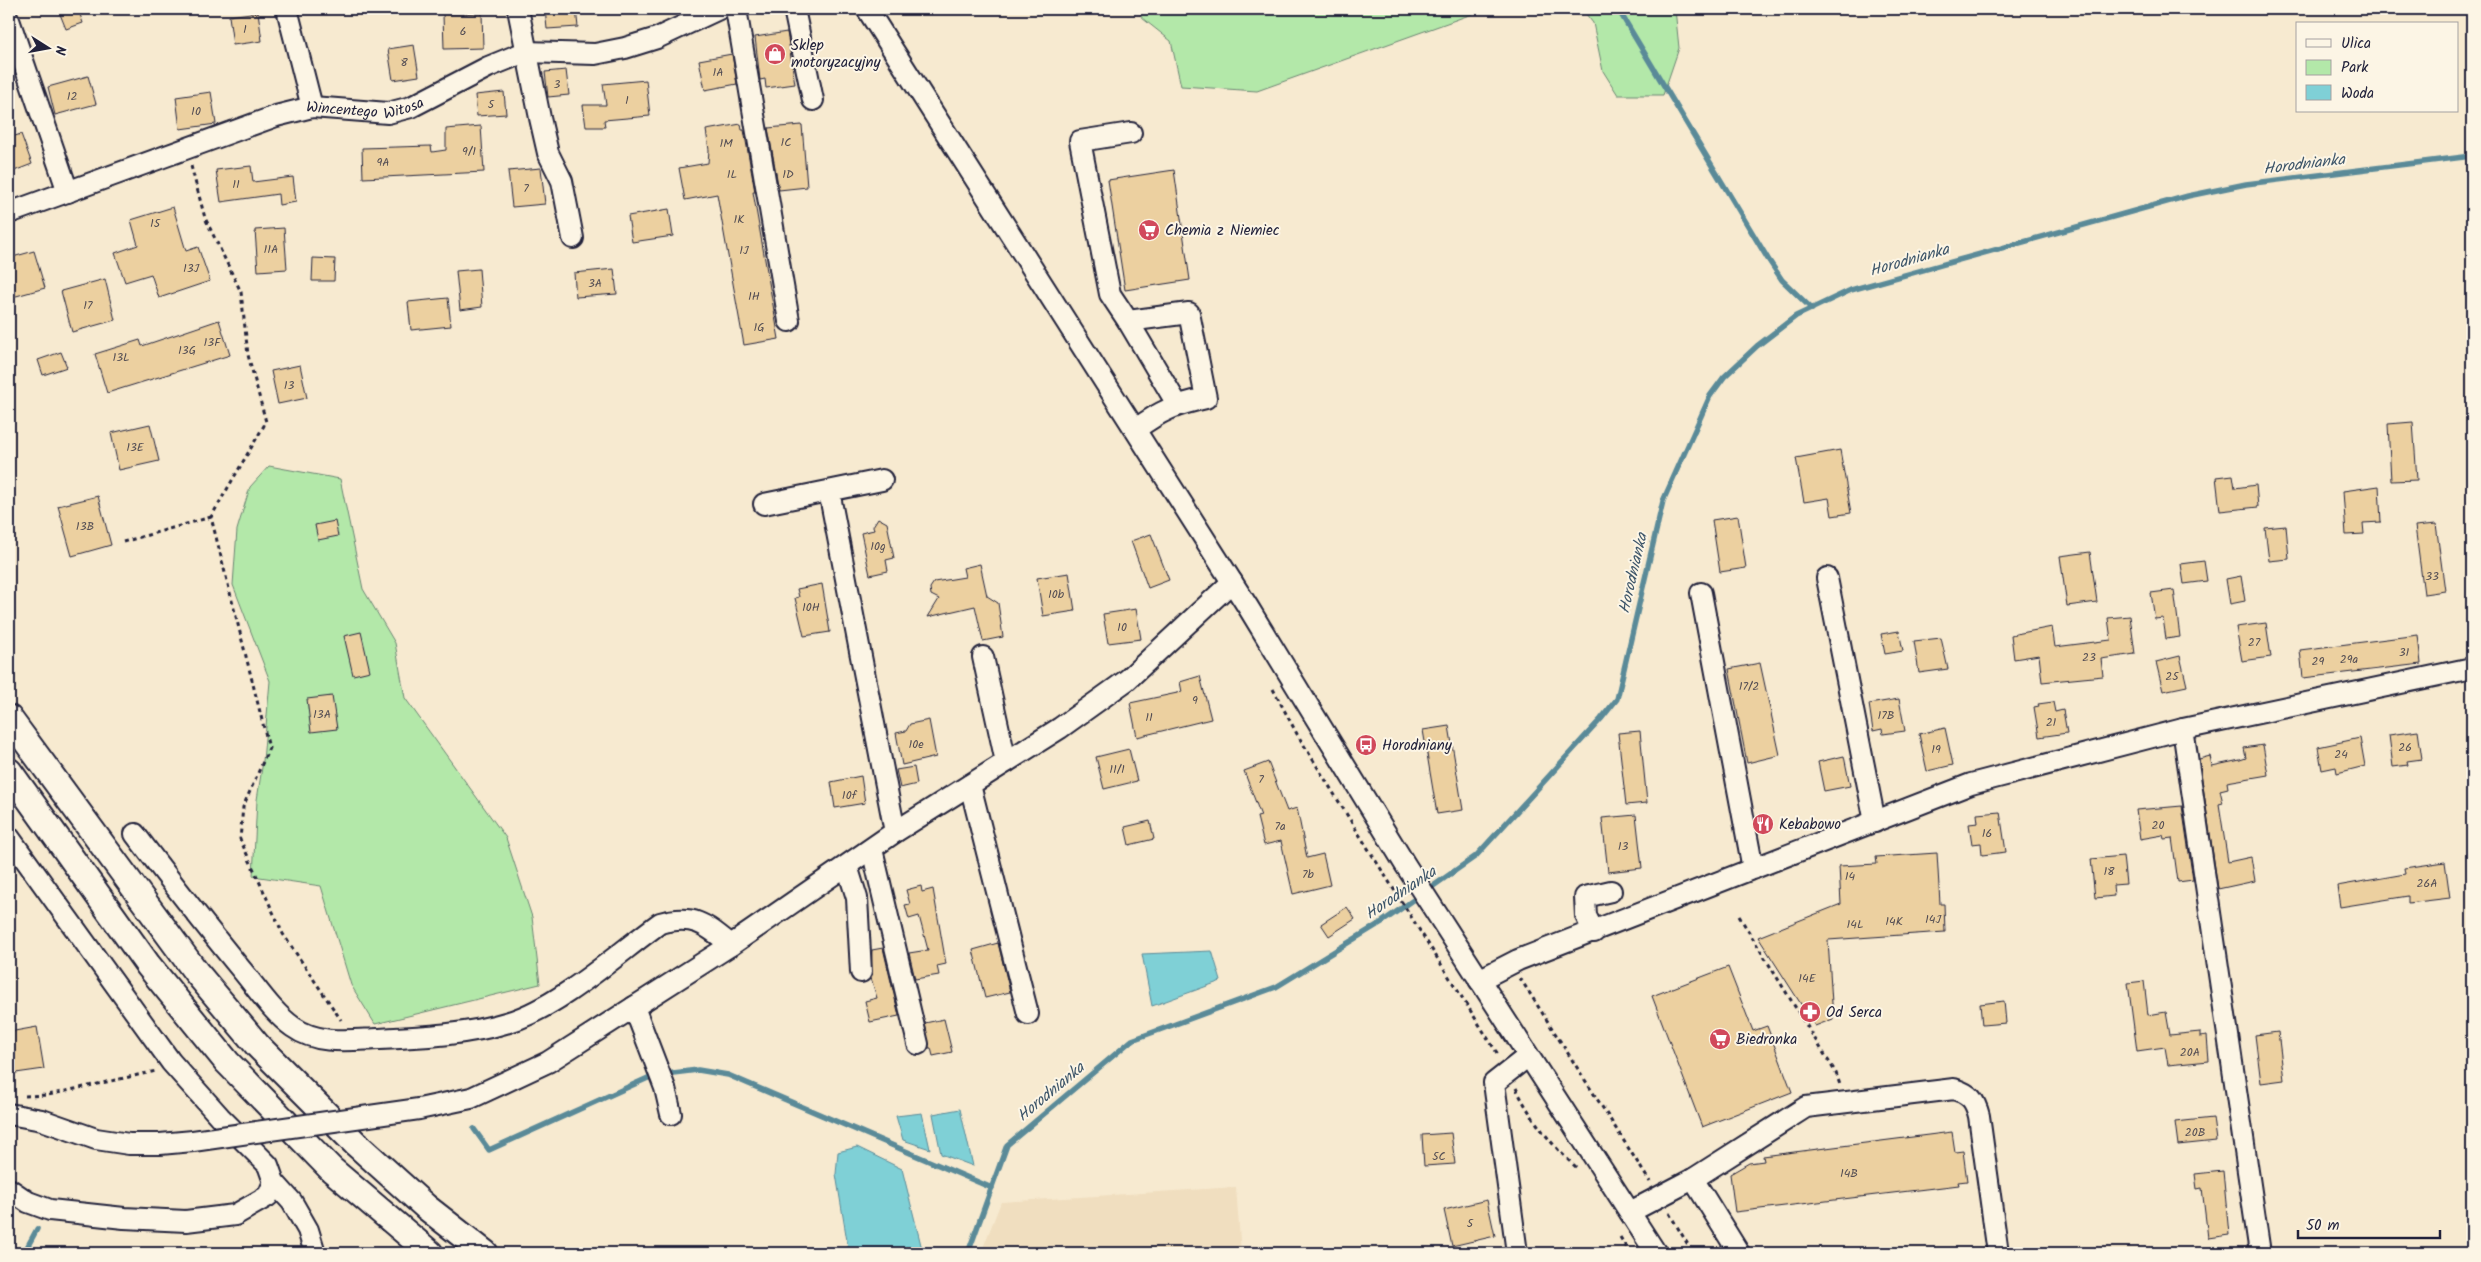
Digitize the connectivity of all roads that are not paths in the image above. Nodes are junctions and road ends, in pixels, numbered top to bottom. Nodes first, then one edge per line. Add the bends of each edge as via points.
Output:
1 (287, 9) edge
2 (518, 9) edge
3 (719, 9) edge
4 (736, 9) edge
5 (794, 9) edge
6 (867, 9) edge
7 (9, 20) edge
8 (526, 52) junction
9 (813, 100) dead end
10 (312, 107) junction
11 (1131, 133) dead end
12 (68, 192) junction
13 (9, 213) edge
14 (573, 238) dead end
15 (789, 321) dead end
16 (1128, 321) junction
17 (1177, 404) junction
18 (1136, 430) junction
19 (882, 480) dead end
20 (829, 491) junction
21 (764, 504) dead end
22 (1827, 578) dead end
23 (1232, 582) junction
24 (1701, 593) dead end
25 (983, 657) dead end
26 (2472, 668) edge
27 (9, 718) edge
28 (2183, 729) junction
29 (1006, 762) junction
30 (9, 771) edge
31 (970, 785) junction
32 (1875, 822) junction
33 (895, 832) junction
34 (135, 834) dead end
35 (9, 837) edge
36 (872, 849) junction
37 (847, 866) junction
38 (1753, 869) junction
39 (1611, 891) dead end
40 (1594, 932) junction
41 (731, 945) junction
42 (861, 972) dead end
43 (1479, 980) junction
44 (634, 1006) junction
45 (1028, 1014) dead end
46 (918, 1044) dead end
47 (1527, 1057) junction
48 (9, 1114) edge
49 (671, 1114) dead end
50 (1693, 1179) junction
51 (274, 1182) junction
52 (9, 1189) edge
53 (1630, 1212) junction
54 (315, 1253) edge
55 (430, 1253) edge
56 (485, 1253) edge
57 (1518, 1253) edge
58 (1656, 1253) edge
59 (1739, 1253) edge
60 (1998, 1253) edge
61 (2260, 1253) edge

1 - 10 street
2 - 8 street
3 - 8 street, Wincentego Witosa via 657,38 625,48 595,54
4 - 15 street
5 - 9 street
6 - 18 street
7 - 12 street
8 - 10 street, Wincentego Witosa via 488,67 411,107 396,111 362,112
8 - 14 street via 548,153 562,181
10 - 12 street, Wincentego Witosa via 276,116
11 - 16 street via 1080,141 1110,294
12 - 13 street, Wincentego Witosa
16 - 17 street
16 - 17 street via 1189,312 1206,398
17 - 18 street
18 - 23 street
19 - 20 street
20 - 21 street
20 - 33 street
22 - 32 street
23 - 29 street via 1127,680
23 - 43 street
24 - 38 street
25 - 29 street
26 - 28 street
27 - 56 main road via 196,972 258,1046 418,1201
28 - 32 street via 1971,784
28 - 61 street
29 - 31 street
30 - 55 main road via 148,965 227,1062 331,1169
31 - 33 street
31 - 45 street
32 - 38 street
33 - 36 street
34 - 41 street via 272,1007 294,1027 331,1041 455,1033 510,1022 557,999 660,923 678,918 707,925
35 - 51 street via 171,1062 268,1166
36 - 37 street
36 - 46 street
37 - 41 street
37 - 42 street via 857,898
38 - 40 street
39 - 40 street via 1585,897 1586,916
40 - 43 street via 1510,963
41 - 44 street
43 - 47 street
44 - 48 street, bridge via 548,1062 471,1098 420,1110 160,1144 96,1139 42,1120
44 - 49 street via 659,1071
47 - 53 street
47 - 57 street via 1494,1083
50 - 53 street
50 - 59 street
50 - 60 street via 1806,1107 1954,1089 1967,1093 1976,1103
51 - 52 street via 268,1196 235,1215 186,1221 50,1210 28,1202
51 - 54 street via 292,1202 308,1230
53 - 58 street

